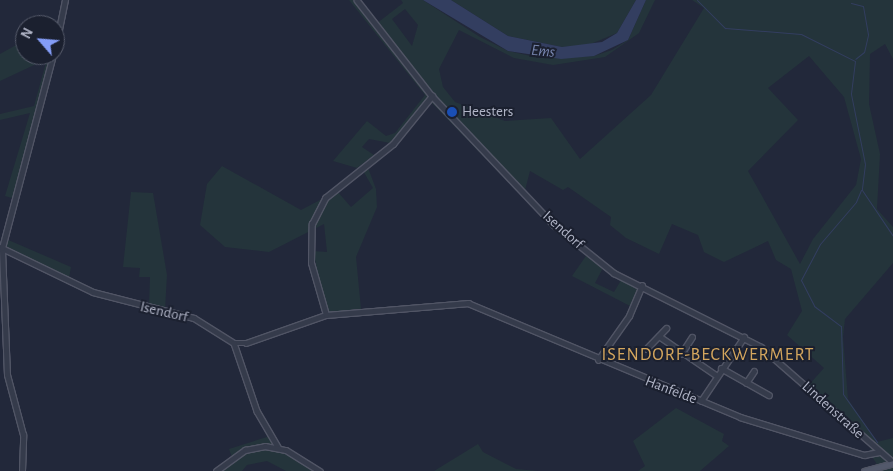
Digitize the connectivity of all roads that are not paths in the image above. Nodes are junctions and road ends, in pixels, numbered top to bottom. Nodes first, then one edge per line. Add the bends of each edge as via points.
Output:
1 (65, 0) edge
2 (357, 0) edge
3 (62, 15) edge
4 (50, 65) edge
5 (432, 96) junction
6 (1, 248) edge
7 (642, 286) junction
8 (326, 315) junction
9 (666, 328) dead end
10 (659, 336) junction
11 (692, 337) dead end
12 (744, 337) junction
13 (234, 343) junction
14 (646, 349) dead end
15 (681, 354) junction
16 (598, 360) junction
17 (721, 368) junction
18 (754, 371) dead end
19 (716, 375) junction
20 (746, 383) junction
21 (769, 395) dead end
22 (701, 401) junction
23 (278, 447) junction
24 (879, 452) junction
25 (893, 463) edge
26 (22, 471) edge
27 (216, 471) edge
28 (320, 471) edge
29 (864, 471) edge

1 - 3 street
2 - 5 street, Isendorf
4 - 6 street
5 - 7 street, Isendorf via 554,225 609,270
5 - 8 street via 393,144 325,198 312,224 311,263
6 - 13 street, Isendorf via 94,292 194,318
6 - 26 street via 7,375 23,435
7 - 12 street, Lindenstraße
7 - 16 street via 629,316
8 - 13 street
8 - 16 street, Hanfelde via 468,303
9 - 10 street
10 - 14 street
10 - 15 street
11 - 15 street
12 - 17 street
12 - 24 street, Lindenstraße via 770,354
13 - 23 street via 257,411
15 - 19 street
16 - 22 street, Hanfelde
17 - 19 street
17 - 20 street
18 - 20 street
19 - 22 street
20 - 21 street
22 - 24 street, Hanfelde via 864,456
23 - 27 street via 244,450
23 - 28 street
24 - 25 street, Lindenstraße
25 - 29 main road

